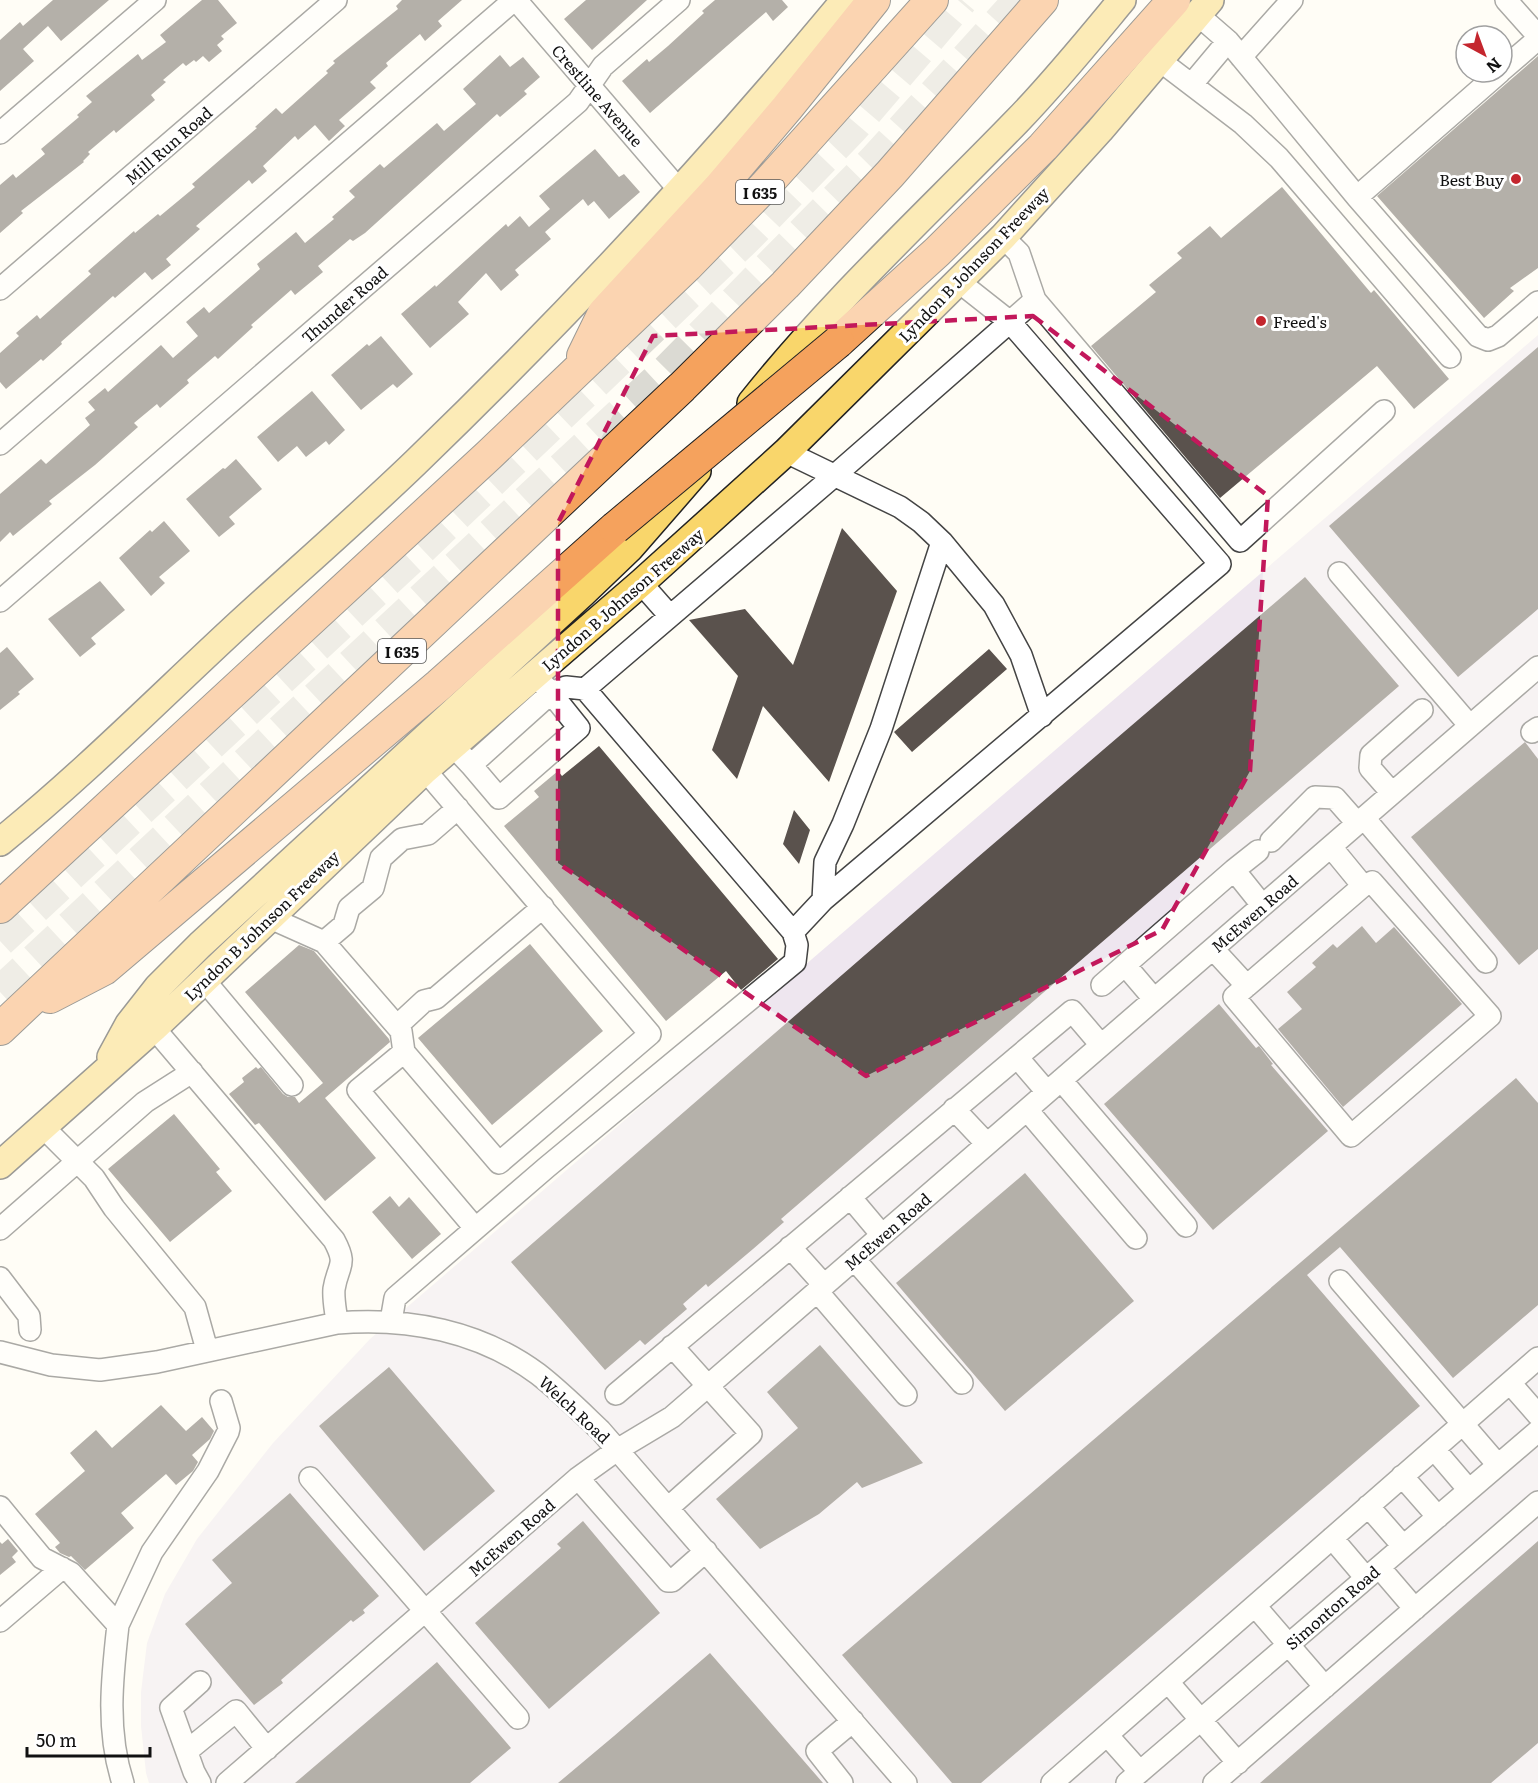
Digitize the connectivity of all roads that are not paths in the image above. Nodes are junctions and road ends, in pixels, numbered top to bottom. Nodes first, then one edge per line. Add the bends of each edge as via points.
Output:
1 (155, 0) edge
2 (336, 0) edge
3 (515, 0) edge
4 (679, 0) edge
5 (844, 0) edge
6 (874, 0) edge
7 (932, 0) edge
8 (1042, 0) edge
9 (1122, 0) edge
10 (1292, 0) edge
11 (1506, 0) edge
12 (1194, 5) edge
13 (1538, 38) edge
14 (1234, 49) junction
15 (1514, 59) edge
16 (1159, 60) junction
17 (1191, 84) junction
18 (1486, 84) edge
19 (590, 85) junction
20 (0, 133) edge
21 (680, 191) junction
22 (1357, 196) junction
23 (1003, 237) junction
24 (958, 281) junction
25 (0, 289) edge
26 (1035, 300) junction
27 (1538, 302) edge
28 (1010, 322) junction
29 (1450, 357) dead end
30 (576, 372) junction
31 (1384, 411) dead end
32 (0, 444) edge
33 (786, 452) junction
34 (834, 476) junction
35 (942, 542) junction
36 (1340, 573) dead end
37 (641, 583) junction
38 (0, 601) edge
39 (670, 616) junction
40 (1538, 667) edge
41 (543, 684) junction
42 (585, 689) junction
43 (1422, 710) dead end
44 (1042, 716) junction
45 (1470, 726) junction
46 (462, 755) junction
47 (425, 770) junction
48 (1392, 793) junction
49 (458, 808) junction
50 (1360, 821) junction
51 (0, 842) edge
52 (1331, 846) junction
53 (1234, 870) junction
54 (1363, 886) junction
55 (823, 900) junction
56 (1263, 905) junction
57 (0, 907) edge
58 (543, 908) junction
59 (268, 917) junction
60 (793, 932) junction
61 (324, 942) junction
62 (1213, 948) junction
63 (1486, 962) dead end
64 (1125, 965) junction
65 (204, 980) junction
66 (1102, 985) dead end
67 (1247, 986) junction
68 (1154, 999) junction
69 (8, 1022) edge
70 (396, 1026) junction
71 (154, 1028) junction
72 (1101, 1046) junction
73 (404, 1052) junction
74 (1017, 1057) junction
75 (103, 1071) junction
76 (192, 1072) junction
77 (292, 1085) dead end
78 (1054, 1086) junction
79 (954, 1109) junction
80 (1027, 1110) junction
81 (43, 1126) junction
82 (525, 1140) junction
83 (987, 1144) junction
84 (77, 1161) junction
85 (0, 1165) edge
86 (547, 1167) junction
87 (850, 1197) junction
88 (1186, 1226) dead end
89 (0, 1228) edge
90 (476, 1228) junction
91 (882, 1234) junction
92 (1136, 1238) dead end
93 (790, 1247) junction
94 (854, 1259) junction
95 (0, 1278) edge
96 (1340, 1281) dead end
97 (821, 1288) junction
98 (391, 1321) junction
99 (337, 1323) junction
100 (30, 1330) dead end
101 (672, 1346) junction
102 (207, 1350) junction
103 (0, 1352) edge
104 (1538, 1358) edge
105 (962, 1383) dead end
106 (1510, 1383) junction
107 (707, 1386) junction
108 (616, 1394) dead end
109 (906, 1395) dead end
110 (221, 1401) dead end
111 (1538, 1415) edge
112 (1462, 1424) junction
113 (1538, 1431) edge
114 (1434, 1449) junction
115 (617, 1450) junction
116 (1498, 1465) junction
117 (1402, 1476) junction
118 (310, 1478) dead end
119 (578, 1478) junction
120 (1469, 1490) junction
121 (1538, 1502) edge
122 (1368, 1506) junction
123 (0, 1507) edge
124 (668, 1508) junction
125 (1438, 1517) junction
126 (1332, 1538) junction
127 (1403, 1546) junction
128 (706, 1551) junction
129 (62, 1568) junction
130 (1373, 1572) junction
131 (1255, 1606) junction
132 (1415, 1609) junction
133 (426, 1611) junction
134 (0, 1621) edge
135 (118, 1625) junction
136 (1288, 1644) junction
137 (200, 1682) dead end
138 (1167, 1682) junction
139 (1325, 1687) junction
140 (518, 1718) dead end
141 (1200, 1720) junction
142 (853, 1721) junction
143 (1107, 1735) junction
144 (267, 1749) junction
145 (187, 1751) junction
146 (1238, 1763) junction
147 (1133, 1777) edge
148 (1058, 1781) edge
149 (123, 1783) edge
150 (200, 1783) edge
151 (227, 1783) edge
152 (842, 1783) edge
153 (906, 1783) edge
154 (1214, 1783) edge

1 - 20 street
2 - 25 street, Mill Run Road
3 - 19 street, Crestline Avenue
3 - 32 street
4 - 19 street, Thunder Road via 603,66
5 - 21 main road
6 - 30 highway via 720,187 604,313
7 - 30 highway, I 635 via 764,187
8 - 69 highway, I 635 via 890,174 682,387
9 - 75 main road via 1019,119 785,360 682,491 630,548 186,959 129,1024
10 - 14 street
11 - 13 street
12 - 14 street
12 - 16 main road, Lyndon B Johnson Freeway
12 - 69 highway, bridge via 838,342 615,528 439,685 104,969
13 - 15 street
14 - 17 street
14 - 22 street
16 - 17 street
16 - 23 main road, Lyndon B Johnson Freeway
17 - 29 street via 1279,158
18 - 22 street
19 - 21 street, Crestline Avenue
19 - 38 street, Thunder Road via 578,102
21 - 51 main road via 415,463 106,750
22 - 27 street via 1478,336 1488,340 1498,336
23 - 24 main road, Lyndon B Johnson Freeway
23 - 26 street via 1018,254
24 - 28 street
24 - 33 main road, Lyndon B Johnson Freeway
26 - 28 street
26 - 31 street via 1240,541
28 - 34 street
28 - 44 street via 1220,564
30 - 57 highway, I 635
33 - 34 street
33 - 37 main road, Lyndon B Johnson Freeway
34 - 35 street via 900,507
34 - 39 street
35 - 44 street via 994,605 1021,655
35 - 55 street via 881,729 825,862
36 - 45 street
37 - 39 street
37 - 41 main road, Lyndon B Johnson Freeway
39 - 42 street
40 - 45 street, McEwen Road
41 - 42 street
41 - 46 main road, Lyndon B Johnson Freeway
41 - 46 street via 579,728 499,798
42 - 60 street
43 - 48 street via 1371,755 1370,768
44 - 55 street
45 - 48 street, McEwen Road
46 - 47 main road, Lyndon B Johnson Freeway
47 - 49 street
47 - 59 main road, Lyndon B Johnson Freeway
48 - 50 street, McEwen Road
49 - 58 street
49 - 61 street via 428,834 402,839 381,858 373,888 349,908 344,925
50 - 52 street, McEwen Road
50 - 53 street via 1335,798 1315,797
50 - 63 street
52 - 54 street
52 - 56 street, McEwen Road
53 - 56 street
53 - 64 street
54 - 67 street
54 - 67 street via 1372,882 1490,1017 1351,1136 1234,997
55 - 60 street
56 - 62 street, McEwen Road
58 - 70 street via 436,998 424,1001
58 - 82 street via 650,1034
59 - 61 street
59 - 65 main road, Lyndon B Johnson Freeway
60 - 86 street via 797,945 795,962
61 - 70 street
62 - 67 street
62 - 68 street, McEwen Road
64 - 66 street
64 - 68 street
65 - 71 main road, Lyndon B Johnson Freeway
65 - 77 street
68 - 72 street, McEwen Road
70 - 73 street via 401,1031
71 - 75 main road, Lyndon B Johnson Freeway
71 - 76 street
72 - 74 street via 1072,1011
72 - 78 street, McEwen Road
73 - 82 street via 499,1163
73 - 90 street via 358,1090
74 - 78 street
74 - 79 street
75 - 81 main road, Lyndon B Johnson Freeway
76 - 84 street via 145,1102
76 - 99 street via 334,1240 342,1262 334,1290
78 - 80 street, McEwen Road
78 - 88 street
79 - 83 street
79 - 87 street
80 - 83 street, McEwen Road
80 - 92 street
81 - 84 street
81 - 85 main road, Lyndon B Johnson Freeway
82 - 86 street
83 - 91 street, McEwen Road
84 - 89 street
84 - 102 street via 195,1307
86 - 90 street
87 - 91 street
87 - 93 street
90 - 98 street via 395,1298
91 - 94 street, McEwen Road
93 - 97 street
93 - 101 street
94 - 97 street, McEwen Road
94 - 105 street
95 - 100 street via 29,1316
96 - 112 street
97 - 107 street, McEwen Road
97 - 109 street
98 - 99 street, Welch Road
98 - 115 street, Welch Road via 432,1326 498,1350 563,1395
99 - 102 street, Welch Road
101 - 107 street
101 - 108 street
102 - 103 street, Welch Road via 100,1370 51,1365
104 - 106 street
106 - 111 street
106 - 112 street
107 - 115 street, McEwen Road via 672,1417
107 - 124 street via 751,1434
110 - 135 street via 230,1428 208,1471 152,1552
112 - 114 street
112 - 116 street
113 - 116 street, Simonton Road
114 - 117 street
114 - 120 street
115 - 119 street, McEwen Road
115 - 124 street, Welch Road
116 - 120 street, Simonton Road
117 - 122 street
117 - 125 street
118 - 133 street
119 - 128 street via 668,1581
119 - 133 street, McEwen Road
120 - 125 street, Simonton Road
121 - 132 street
122 - 126 street
122 - 127 street
123 - 129 street via 42,1558
124 - 128 street, Welch Road
125 - 127 street, Simonton Road
126 - 130 street
126 - 131 street
127 - 130 street, Simonton Road
128 - 142 street, Welch Road
129 - 134 street
129 - 135 street
130 - 132 street
130 - 136 street, Simonton Road
131 - 136 street
131 - 138 street
132 - 139 street
133 - 140 street
133 - 144 street, McEwen Road
135 - 149 street via 112,1723 115,1759
136 - 139 street
136 - 141 street, Simonton Road
137 - 145 street via 171,1708
138 - 141 street
138 - 143 street
139 - 146 street
141 - 146 street
141 - 147 street, Simonton Road
142 - 152 street via 817,1750
142 - 153 street, Welch Road
143 - 147 street
143 - 148 street
144 - 145 street via 236,1711
144 - 151 street, McEwen Road
145 - 150 street
146 - 154 street

